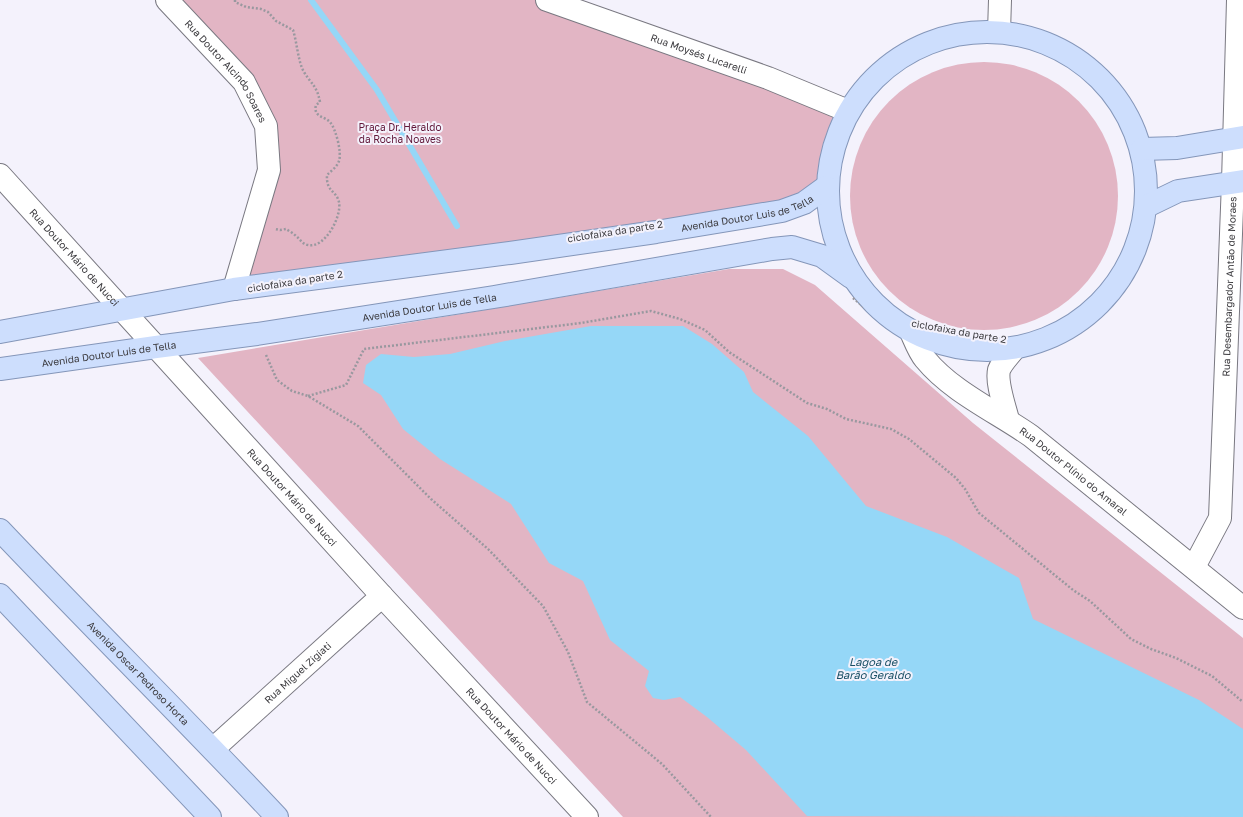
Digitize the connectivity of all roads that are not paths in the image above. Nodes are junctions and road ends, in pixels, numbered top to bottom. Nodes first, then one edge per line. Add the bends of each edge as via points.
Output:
1 (167, 0) edge
2 (547, 0) edge
3 (1000, 0) edge
4 (1238, 0) edge
5 (1000, 32) junction
6 (848, 111) junction
7 (1238, 138) edge
8 (1142, 149) junction
9 (0, 175) edge
10 (1238, 182) edge
11 (826, 187) junction
12 (1148, 200) junction
13 (852, 287) junction
14 (234, 289) junction
15 (122, 309) junction
16 (0, 332) edge
17 (911, 332) junction
18 (156, 346) junction
19 (1014, 349) junction
20 (0, 369) edge
21 (1008, 420) junction
22 (0, 530) edge
23 (1194, 567) junction
24 (382, 596) junction
25 (1, 597) edge
26 (1243, 608) edge
27 (213, 749) junction
28 (210, 817) edge
29 (277, 817) edge
30 (587, 817) edge

1 - 14 street, Rua Doutor Alcindo Soares via 244,82 266,126 269,170
2 - 6 street, Rua Moysés Lucarelli via 768,78
3 - 5 street
4 - 7 street, Rua Desembargador Antão de Moraes
5 - 6 main road via 970,33 940,39 912,50 887,66 866,87
5 - 8 main road via 1047,44 1089,68 1122,104
6 - 11 main road via 833,148
7 - 8 main road via 1177,148
7 - 10 street, Rua Desembargador Antão de Moraes
8 - 12 main road via 1147,171
9 - 15 street, Rua Doutor Mário de Nucci
10 - 12 main road via 1178,191
10 - 23 street, Rua Desembargador Antão de Moraes via 1220,518
11 - 13 main road via 832,234
11 - 14 main road, Avenida Doutor Luis de Tella via 804,203 782,211 510,253
12 - 19 main road via 1135,255 1107,298 1065,332
13 - 17 main road
13 - 18 main road, Avenida Doutor Luis de Tella via 822,256 792,247 772,248 494,297 257,334
14 - 15 main road, Avenida Doutor Luis de Tella
15 - 16 main road, Avenida Doutor Luis de Tella
15 - 18 street, Rua Doutor Mário de Nucci
17 - 19 main road via 961,349
17 - 21 street, Rua Doutor Plínio do Amaral via 924,358 944,379
18 - 20 main road, Avenida Doutor Luis de Tella
18 - 24 street, Rua Doutor Mário de Nucci
19 - 21 street via 1005,360 998,381
21 - 23 street, Rua Doutor Plínio do Amaral
22 - 27 main road, Avenida Oscar Pedroso Horta
23 - 26 street, Rua Doutor Plínio do Amaral
24 - 27 street, Rua Miguel Zigiati
24 - 30 street, Rua Doutor Mário de Nucci
25 - 28 main road
27 - 29 main road, Avenida Oscar Pedroso Horta

